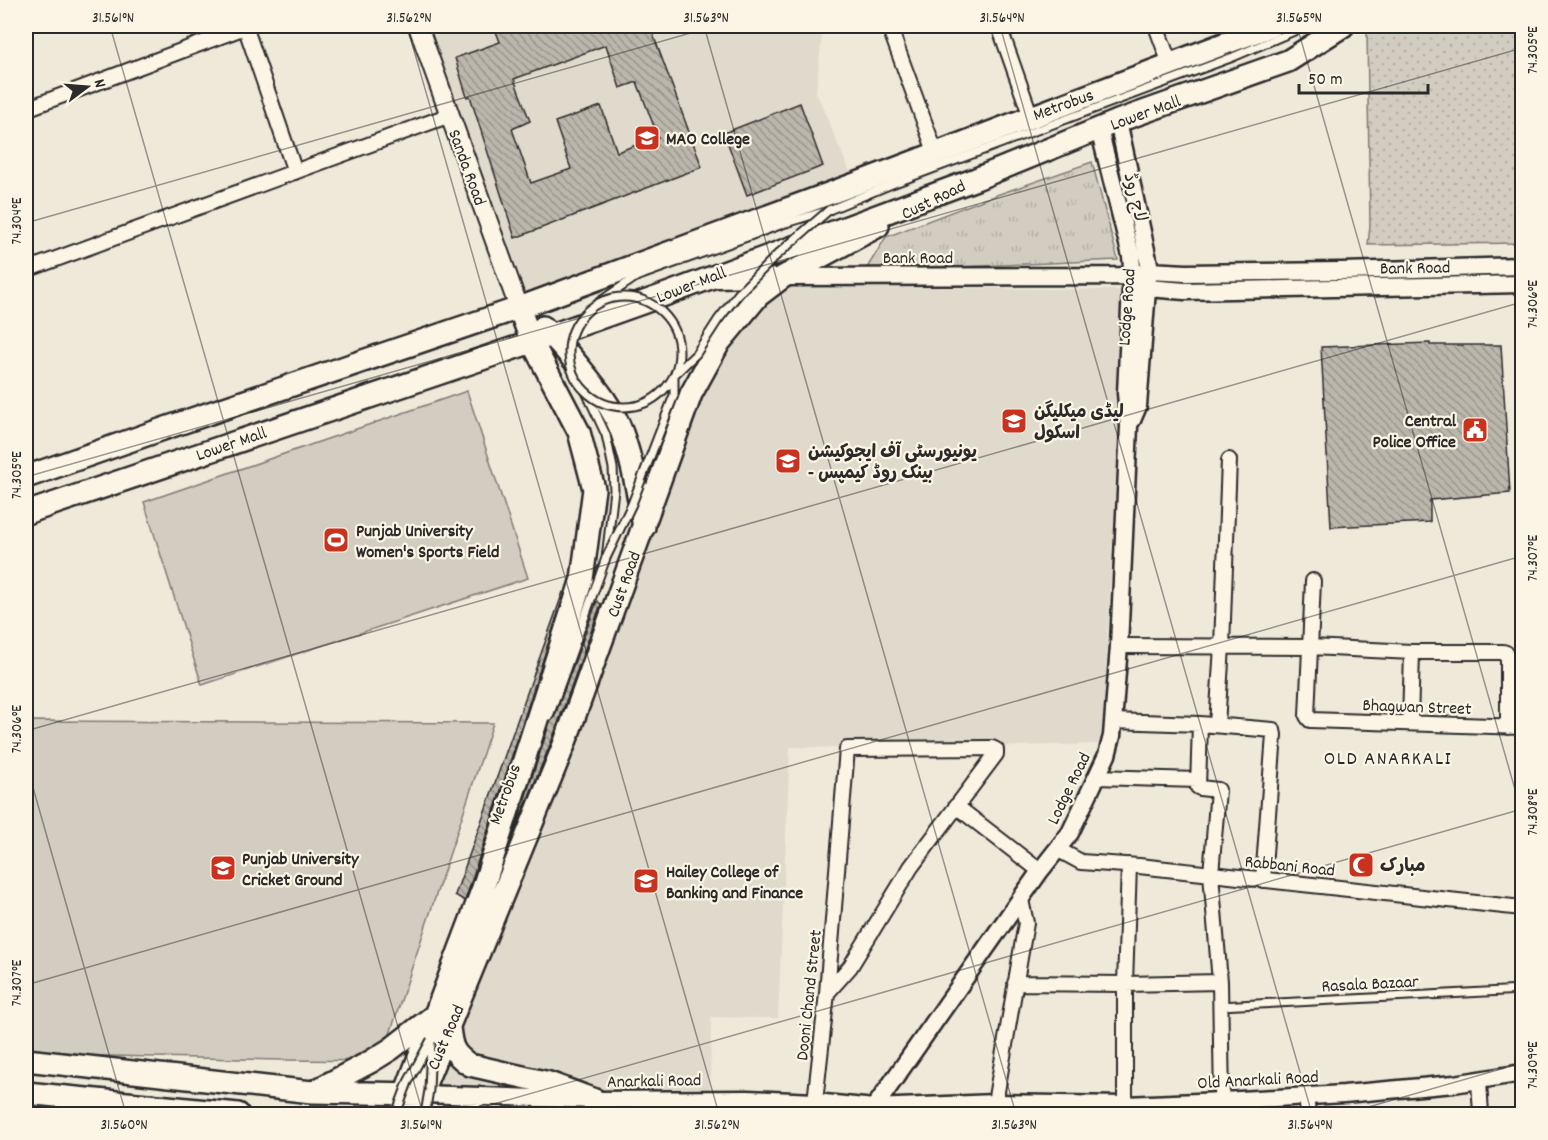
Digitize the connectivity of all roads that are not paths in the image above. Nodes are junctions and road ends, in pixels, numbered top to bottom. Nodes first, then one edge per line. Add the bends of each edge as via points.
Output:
1 (245, 26) edge
2 (418, 26) edge
3 (889, 26) edge
4 (999, 26) edge
5 (1156, 26) edge
6 (1271, 26) edge
7 (1306, 26) edge
8 (1343, 26) edge
9 (1170, 64) junction
10 (26, 109) edge
11 (450, 115) junction
12 (1031, 117) junction
13 (1108, 125) junction
14 (936, 154) junction
15 (295, 172) junction
16 (976, 179) junction
17 (829, 210) junction
18 (1522, 266) edge
19 (26, 270) edge
20 (783, 277) junction
21 (704, 279) junction
22 (1143, 279) junction
23 (1522, 284) edge
24 (600, 302) junction
25 (519, 308) junction
26 (542, 338) junction
27 (674, 375) junction
28 (585, 390) junction
29 (1229, 460) dead end
30 (26, 477) edge
31 (26, 513) edge
32 (644, 527) junction
33 (606, 558) junction
34 (1313, 581) dead end
35 (1119, 646) junction
36 (1222, 646) junction
37 (1311, 647) junction
38 (1412, 652) junction
39 (1113, 721) junction
40 (1410, 723) junction
41 (1200, 724) junction
42 (1217, 725) junction
43 (545, 726) dead end
44 (1515, 727) edge
45 (529, 770) dead end
46 (1096, 777) junction
47 (1198, 780) junction
48 (956, 806) junction
49 (1058, 849) junction
50 (1129, 865) junction
51 (1040, 871) junction
52 (1211, 874) junction
53 (1263, 880) junction
54 (1021, 900) junction
55 (1522, 908) edge
56 (1220, 982) junction
57 (1015, 983) junction
58 (1125, 984) junction
59 (1522, 990) edge
60 (828, 993) junction
61 (1220, 1006) junction
62 (443, 1020) junction
63 (431, 1040) junction
64 (26, 1060) edge
65 (1522, 1073) edge
66 (1479, 1081) junction
67 (312, 1092) junction
68 (26, 1093) edge
69 (479, 1096) junction
70 (1306, 1096) junction
71 (747, 1099) junction
72 (595, 1100) junction
73 (1222, 1101) junction
74 (815, 1102) junction
75 (1125, 1105) junction
76 (414, 1106) edge
77 (874, 1108) junction
78 (995, 1109) edge
79 (1154, 1109) edge
80 (238, 1114) edge
81 (396, 1114) edge
82 (460, 1114) edge
83 (765, 1114) edge
84 (857, 1114) edge
85 (1308, 1114) edge
86 (1481, 1114) edge

1 - 10 street
1 - 15 street
2 - 11 main road, Sanda Road
3 - 14 street
4 - 12 street
5 - 9 street
6 - 9 main road, Lower Mall
7 - 17 lane, Metrobus
8 - 13 main road, Lower Mall via 1288,61
9 - 12 main road, Lower Mall
11 - 15 street
11 - 25 main road, Sanda Road
12 - 14 main road, Lower Mall
13 - 16 main road, Lower Mall
13 - 22 street, Lodge Road via 1148,255
14 - 25 main road, Lower Mall
15 - 19 street
16 - 20 main road, Cust Road
16 - 21 main road, Lower Mall
17 - 24 lane, Metrobus, bridge via 636,277
17 - 27 lane, Metrobus, bridge via 739,293 696,354
18 - 22 street, Bank Road via 1186,273
20 - 21 street, Bank Road
20 - 22 street, Bank Road
20 - 32 main road, Cust Road via 758,296 719,343 691,394
21 - 26 main road, Lower Mall
22 - 23 street, Bank Road via 1185,291
22 - 35 street, Lodge Road via 1138,406 1129,426
24 - 27 lane, Metrobus, bridge via 633,297 662,312 678,342
24 - 28 lane, Metrobus, bridge via 585,312 570,342 569,360 574,376
25 - 26 main road
25 - 30 main road, Lower Mall
26 - 31 main road, Lower Mall
26 - 32 main road via 590,379 622,431
26 - 62 main road, Cust Road via 579,432 594,489 582,579
27 - 28 lane, Metrobus, bridge via 664,390 633,406 599,401
27 - 33 lane, Metrobus, bridge via 674,396 632,504
28 - 33 lane, Metrobus, bridge via 606,435 614,468
29 - 36 street
32 - 62 main road, Cust Road via 564,744
33 - 43 lane, Metrobus
34 - 37 street
35 - 36 street
35 - 39 street, Lodge Road
36 - 37 street
36 - 42 street
37 - 38 street
37 - 40 street, Bhagwan Street via 1307,716 1310,720
38 - 40 street
38 - 44 street via 1506,653
39 - 41 street
39 - 46 street, Lodge Road via 1107,755
40 - 44 street, Bhagwan Street
41 - 42 street
41 - 47 street
42 - 53 street via 1273,730
45 - 63 lane, Metrobus
46 - 47 street
46 - 49 street, Lodge Road via 1070,833
47 - 52 street via 1198,788 1218,790
48 - 51 street
48 - 60 street via 911,867 850,967
48 - 60 street, Dooni Chand Street via 996,750 847,749
49 - 50 street, Rabbani Road via 1081,862
49 - 51 street, Lodge Road
50 - 52 street, Rabbani Road
50 - 58 street
51 - 54 street, Lodge Road
52 - 53 street, Rabbani Road
52 - 56 street
53 - 55 street, Rabbani Road
54 - 57 street via 1026,924
54 - 77 street, Lodge Road
56 - 58 street
56 - 61 street
57 - 58 street
57 - 78 street
58 - 75 street
59 - 61 lane, Rasala Bazaar
60 - 74 street, Dooni Chand Street
61 - 73 street
62 - 67 main road via 415,1031 384,1053
62 - 72 main road via 455,1052 470,1065 549,1083
62 - 76 main road, Cust Road
63 - 76 lane, Metrobus, bridge via 429,1090
63 - 81 lane, Metrobus, bridge
64 - 67 main road
65 - 66 street, Old Anarkali Road
66 - 70 street, Old Anarkali Road
66 - 86 street
67 - 76 main road
68 - 80 main road
69 - 72 street, Anarkali Road
69 - 76 street, Anarkali Road
69 - 82 street
70 - 73 street, Old Anarkali Road
70 - 85 street
71 - 72 street, Anarkali Road
71 - 74 street, Anarkali Road
71 - 83 street via 756,1102
73 - 79 street, Old Anarkali Road
74 - 77 street, Anarkali Road
75 - 78 street, Old Anarkali Road
75 - 79 street, Old Anarkali Road
77 - 78 street, Anarkali Road
77 - 84 street

